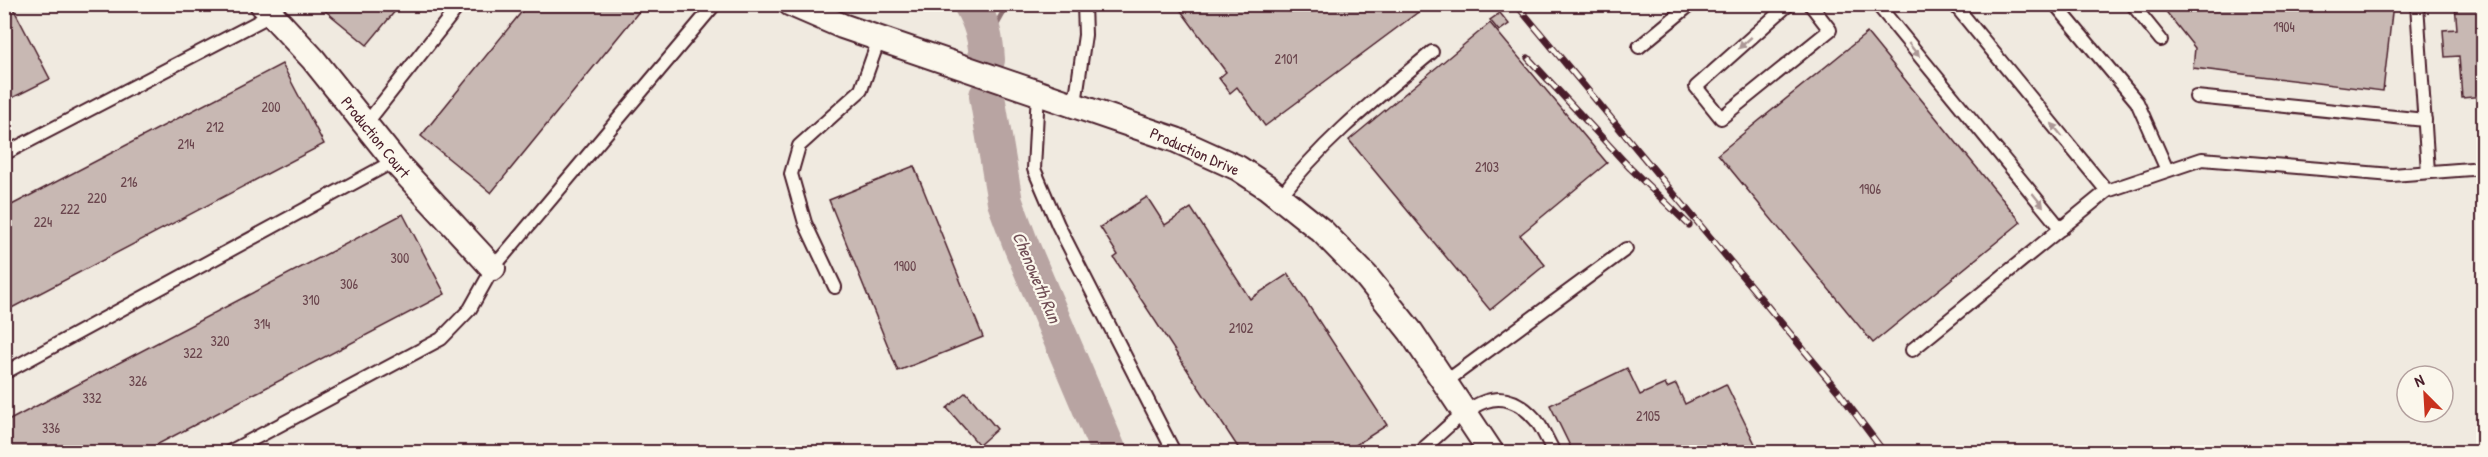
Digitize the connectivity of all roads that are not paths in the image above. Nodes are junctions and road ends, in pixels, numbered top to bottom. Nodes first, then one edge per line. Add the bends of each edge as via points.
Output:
1 (460, 4) edge
2 (715, 4) edge
3 (1691, 4) edge
4 (1789, 4) edge
5 (1810, 4) edge
6 (1877, 4) edge
7 (1954, 4) edge
8 (2055, 4) edge
9 (2132, 4) edge
10 (2417, 4) edge
11 (1085, 5) edge
12 (804, 7) edge
13 (267, 10) edge
14 (879, 39) junction
15 (2161, 40) dead end
16 (1639, 47) dead end
17 (1432, 52) dead end
18 (1038, 92) junction
19 (2196, 97) dead end
20 (1075, 104) junction
21 (2425, 120) junction
22 (365, 125) junction
23 (4, 154) edge
24 (394, 161) junction
25 (2484, 168) edge
26 (2167, 170) junction
27 (2428, 172) junction
28 (2107, 191) junction
29 (1280, 197) junction
30 (2061, 229) junction
31 (1626, 249) dead end
32 (493, 268) junction
33 (835, 287) dead end
34 (1912, 350) dead end
35 (4, 373) edge
36 (1444, 382) junction
37 (1465, 413) junction
38 (229, 453) edge
39 (1174, 453) edge
40 (1425, 453) edge
41 (1491, 453) edge
42 (1554, 453) edge

1 - 22 lane
2 - 32 lane
3 - 16 lane
4 -> 5 lane via 1696,87 1721,118 1830,30
6 -> 30 lane
28 -> 7 lane
8 - 26 lane via 2137,102
9 - 15 lane
10 - 21 lane
11 - 20 lane via 1085,35
12 - 14 street, Production Drive
13 - 22 street, Production Court via 313,59
13 - 23 lane
14 - 18 street, Production Drive
14 - 33 lane via 861,90 799,146 791,174 805,223
17 - 29 lane via 1344,125 1304,165
18 - 20 street, Production Drive
18 - 39 lane via 1034,169 1058,225
19 - 21 lane
20 - 29 street, Production Drive via 1208,153
21 - 27 lane
22 - 24 street, Production Court
24 - 32 street, Production Court
24 - 35 lane
25 - 27 lane
26 - 27 lane via 2202,159 2392,175
26 - 28 lane
28 - 30 lane
29 - 36 street, Production Drive via 1322,231 1366,276 1411,332
30 - 34 lane
31 - 36 lane
32 - 38 lane via 470,309 441,339
36 - 37 street, Production Drive
37 - 40 lane via 1425,447
37 - 41 street, Production Drive
37 - 42 lane via 1494,399 1520,404 1537,422

